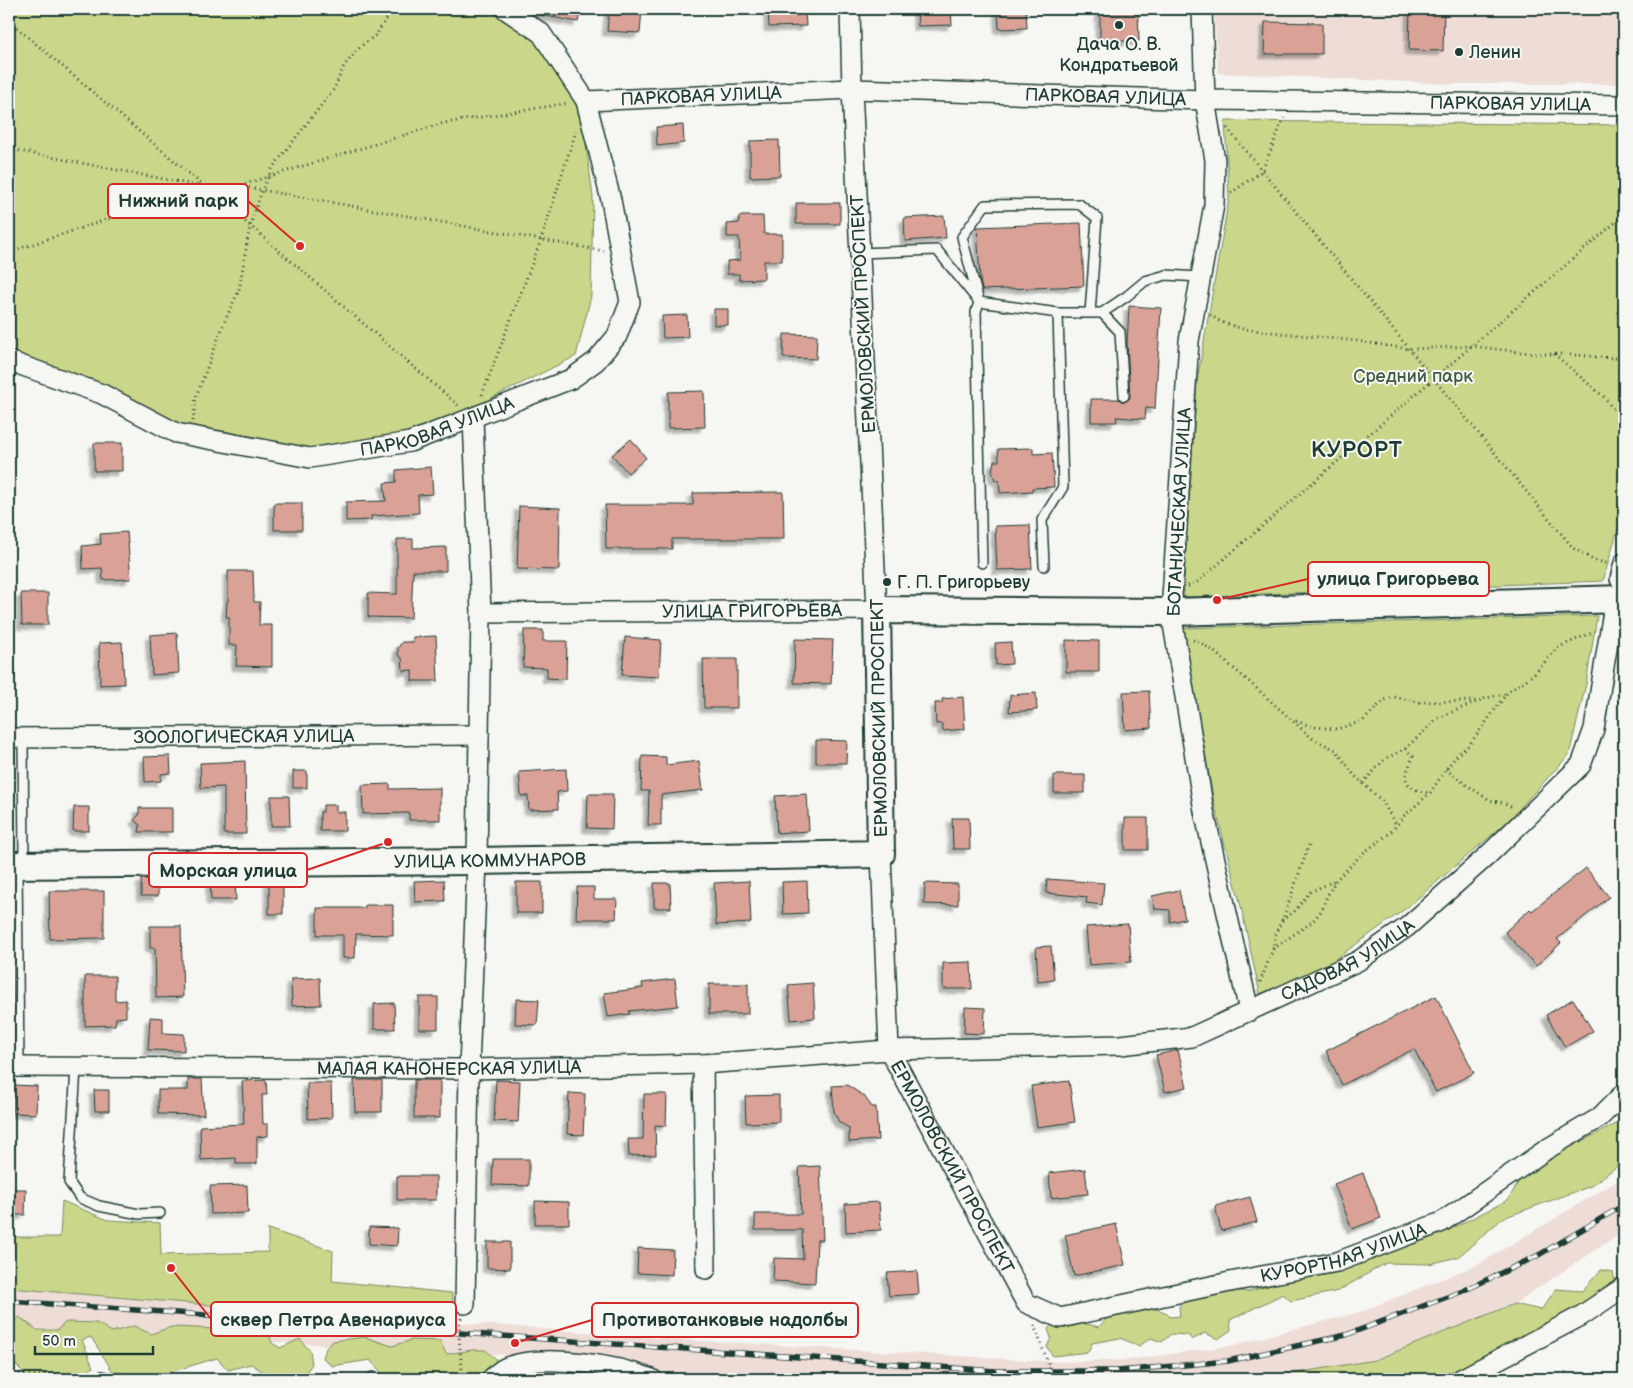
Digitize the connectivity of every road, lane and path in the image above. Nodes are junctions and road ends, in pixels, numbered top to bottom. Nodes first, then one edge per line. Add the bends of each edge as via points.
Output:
1 (393, 9) edge
2 (504, 9) edge
3 (850, 9) edge
4 (1202, 9) edge
5 (9, 22) edge
6 (852, 89) junction
7 (586, 100) junction
8 (1205, 100) junction
9 (1291, 101) junction
10 (1624, 105) edge
11 (9, 149) edge
12 (1262, 171) junction
13 (268, 177) junction
14 (238, 186) junction
15 (206, 187) junction
16 (262, 190) junction
17 (1214, 205) junction
18 (1624, 215) edge
19 (250, 226) junction
20 (541, 240) junction
21 (9, 252) edge
22 (860, 253) junction
23 (621, 254) junction
24 (1200, 277) junction
25 (980, 302) junction
26 (1196, 304) junction
27 (1058, 313) junction
28 (1090, 313) junction
29 (1102, 313) junction
30 (1472, 346) junction
31 (1409, 349) junction
32 (1553, 354) junction
33 (1624, 359) edge
34 (9, 361) edge
35 (1434, 379) junction
36 (1124, 396) dead end
37 (1624, 415) edge
38 (473, 418) junction
39 (192, 436) junction
40 (982, 563) dead end
41 (1044, 566) dead end
42 (1619, 588) edge
43 (1172, 601) junction
44 (877, 610) junction
45 (481, 613) junction
46 (1175, 638) junction
47 (1507, 693) junction
48 (1477, 701) junction
49 (1293, 720) junction
50 (478, 735) junction
51 (16, 738) edge
52 (1405, 750) junction
53 (1446, 769) junction
54 (1363, 783) junction
55 (1430, 794) junction
56 (1496, 800) dead end
57 (1396, 825) junction
58 (1310, 842) dead end
59 (881, 854) junction
60 (477, 861) junction
61 (17, 865) edge
62 (1336, 880) junction
63 (1282, 921) junction
64 (1274, 949) junction
65 (1249, 1010) junction
66 (889, 1050) junction
67 (702, 1064) junction
68 (14, 1067) edge
69 (76, 1068) junction
70 (469, 1069) junction
71 (1624, 1093) edge
72 (160, 1213) dead end
73 (706, 1269) dead end
74 (1624, 1286) edge
75 (1026, 1303) junction
76 (465, 1304) joint
77 (9, 1373) edge
78 (239, 1375) junction
79 (94, 1379) edge
80 (111, 1379) edge
81 (194, 1379) edge
82 (235, 1379) edge
83 (256, 1379) edge
84 (462, 1379) edge
85 (491, 1379) edge
86 (652, 1379) edge
87 (1054, 1379) edge
88 (1461, 1379) edge

1 - 13 path via 376,34 344,66 334,89 282,154
2 - 7 street, ПАРКОВАЯ УЛИЦА via 541,33
3 - 6 street, ЕРМОЛОВСКИЙ ПРОСПЕКТ
4 - 8 street, БОТАНИЧЕСКАЯ УЛИЦА
5 - 15 path
6 - 7 street, ПАРКОВАЯ УЛИЦА
6 - 8 street, ПАРКОВАЯ УЛИЦА
6 - 22 street, ЕРМОЛОВСКИЙ ПРОСПЕКТ
7 - 13 path via 444,123
7 - 20 path
7 - 23 street, ПАРКОВАЯ УЛИЦА
8 - 9 street, ПАРКОВАЯ УЛИЦА
8 - 12 path
8 - 17 street, БОТАНИЧЕСКАЯ УЛИЦА via 1215,160
9 - 10 street, ПАРКОВАЯ УЛИЦА
9 - 12 path
11 - 15 path
12 - 17 path
12 - 31 path
13 - 14 path
13 - 16 path
14 - 15 path
14 - 16 path
15 - 19 path
15 - 21 path
16 - 19 path
16 - 20 path
17 - 24 street, БОТАНИЧЕСКАЯ УЛИЦА
18 - 30 path
19 - 38 path
19 - 39 path via 239,290 196,397
20 - 23 path
20 - 38 path
22 - 25 lane via 936,250
22 - 44 street, ЕРМОЛОВСКИЙ ПРОСПЕКТ
23 - 38 street, ПАРКОВАЯ УЛИЦА via 630,302 617,336 596,361 571,379
24 - 26 street, БОТАНИЧЕСКАЯ УЛИЦА
24 - 29 lane via 1166,275 1146,281
25 - 27 lane
25 - 28 lane via 962,238 985,205 1079,204 1097,218
25 - 40 lane via 976,312
26 - 31 path via 1221,322 1243,329
26 - 43 street, БОТАНИЧЕСКАЯ УЛИЦА via 1189,341
27 - 28 lane
27 - 41 lane via 1063,487 1042,520
28 - 29 lane
29 - 36 lane via 1120,332
30 - 31 path
30 - 32 path
30 - 35 path
31 - 35 path
32 - 33 path
32 - 37 path via 1605,398 1612,408
34 - 39 street, ПАРКОВАЯ УЛИЦА via 85,386 176,433
35 - 42 path via 1573,548 1593,560
35 - 43 path
38 - 39 street, ПАРКОВАЯ УЛИЦА via 410,442 310,458
38 - 45 street
42 - 43 street, УЛИЦА ГРИГОРЬЕВА
42 - 47 path via 1534,674
42 - 65 street, САДОВАЯ УЛИЦА via 1594,729 1582,766 1407,927 1358,961
43 - 44 street, УЛИЦА ГРИГОРЬЕВА
43 - 46 street, БОТАНИЧЕСКАЯ УЛИЦА
44 - 45 street, УЛИЦА ГРИГОРЬЕВА
44 - 59 street, ЕРМОЛОВСКИЙ ПРОСПЕКТ
45 - 50 street
46 - 49 path via 1197,641 1212,650
46 - 65 street, БОТАНИЧЕСКАЯ УЛИЦА via 1204,811
47 - 48 path
47 - 53 path via 1470,744
48 - 49 path via 1420,702 1393,697 1363,721 1337,729 1314,727
48 - 52 path via 1437,719
49 - 54 path via 1313,739 1336,750
50 - 51 street, ЗООЛОГИЧЕСКАЯ УЛИЦА
50 - 60 street
51 - 61 lane
52 - 54 path via 1385,759
52 - 55 path via 1413,756 1406,780 1420,792
53 - 55 path
53 - 56 path via 1490,800
54 - 57 path via 1382,801
55 - 57 path
57 - 62 path
58 - 63 path
59 - 60 street, УЛИЦА КОММУНАРОВ
59 - 66 street, ЕРМОЛОВСКИЙ ПРОСПЕКТ
60 - 61 street, УЛИЦА КОММУНАРОВ
60 - 70 street
61 - 68 lane
62 - 63 path via 1310,892
62 - 64 path via 1322,910 1312,922
63 - 64 path via 1276,932
64 - 65 path
65 - 66 street, САДОВАЯ УЛИЦА via 1192,1037 1120,1045
66 - 67 street, МАЛАЯ КАНОНЕРСКАЯ УЛИЦА
66 - 75 street, ЕРМОЛОВСКИЙ ПРОСПЕКТ
67 - 70 street, МАЛАЯ КАНОНЕРСКАЯ УЛИЦА
67 - 73 street
68 - 69 street, МАЛАЯ КАНОНЕРСКАЯ УЛИЦА
69 - 70 street, МАЛАЯ КАНОНЕРСКАЯ УЛИЦА
69 - 72 lane via 69,1182 80,1198 99,1206 139,1214
70 - 76 street
71 - 75 street, КУРОРТНАЯ УЛИЦА via 1599,1118 1547,1149 1442,1222 1337,1262 1060,1318
74 - 88 street via 1581,1316
75 - 87 path
76 - 84 path via 459,1325
77 - 79 path
78 - 81 path
78 - 82 path
78 - 83 path via 250,1374
79 - 80 lane via 102,1376
85 - 86 street via 504,1368 526,1362 551,1361 636,1373

